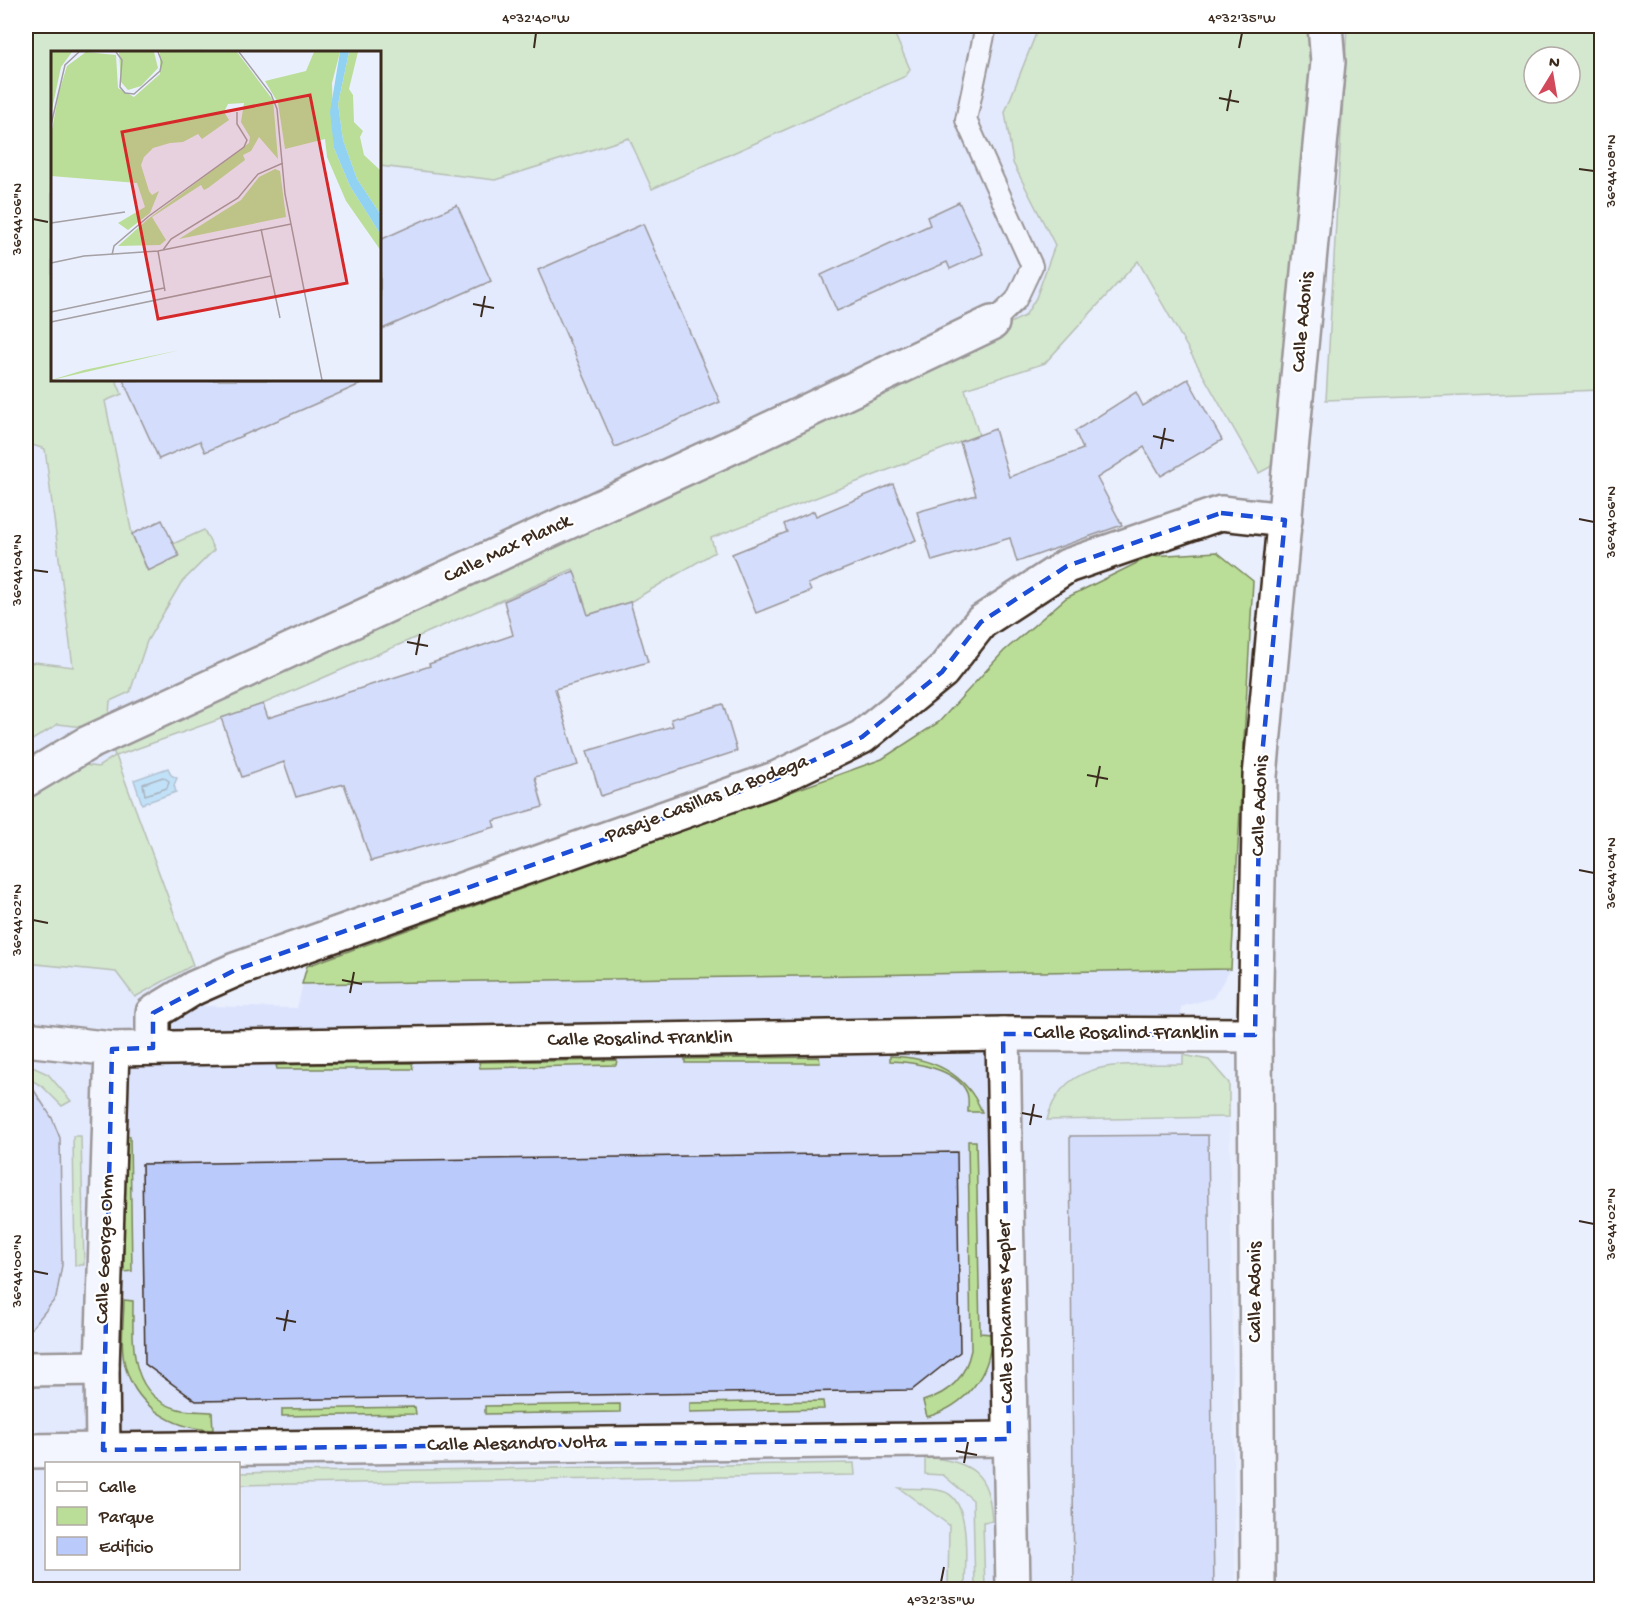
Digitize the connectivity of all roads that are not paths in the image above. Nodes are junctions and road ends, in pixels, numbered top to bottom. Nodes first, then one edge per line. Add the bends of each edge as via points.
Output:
1 (986, 26) edge
2 (1325, 26) edge
3 (992, 323) joint
4 (1285, 520) junction
5 (26, 780) edge
6 (1003, 1034) junction
7 (1255, 1035) junction
8 (26, 1039) edge
9 (112, 1048) junction
10 (153, 1048) junction
11 (102, 1368) junction
12 (26, 1369) edge
13 (1009, 1439) junction
14 (103, 1450) junction
15 (26, 1451) edge
16 (1013, 1590) edge
17 (1258, 1590) edge

1 - 3 lane via 966,120 1032,266 1016,300
2 - 4 street, Calle Adonis via 1328,62
3 - 5 street, Calle Max Planck via 86,744
4 - 7 street, Calle Adonis via 1260,776
4 - 10 street, Pasaje Casillas La Bodega via 1221,513 1067,566 981,622 942,672 862,737 776,778 235,970 194,988 153,1013
6 - 7 street, Calle Rosalind Franklin
6 - 10 street, Calle Rosalind Franklin
6 - 13 street, Calle Johannes Kepler
7 - 17 street, Calle Adonis
8 - 9 street, Calle Rosalind Franklin
9 - 10 street, Calle Rosalind Franklin
9 - 11 street, Calle George Ohm
11 - 12 street
11 - 14 street, Calle George Ohm
13 - 14 street, Calle Alesandro Volta
13 - 16 street, Calle Johannes Kepler
14 - 15 street, Calle Alesandro Volta

